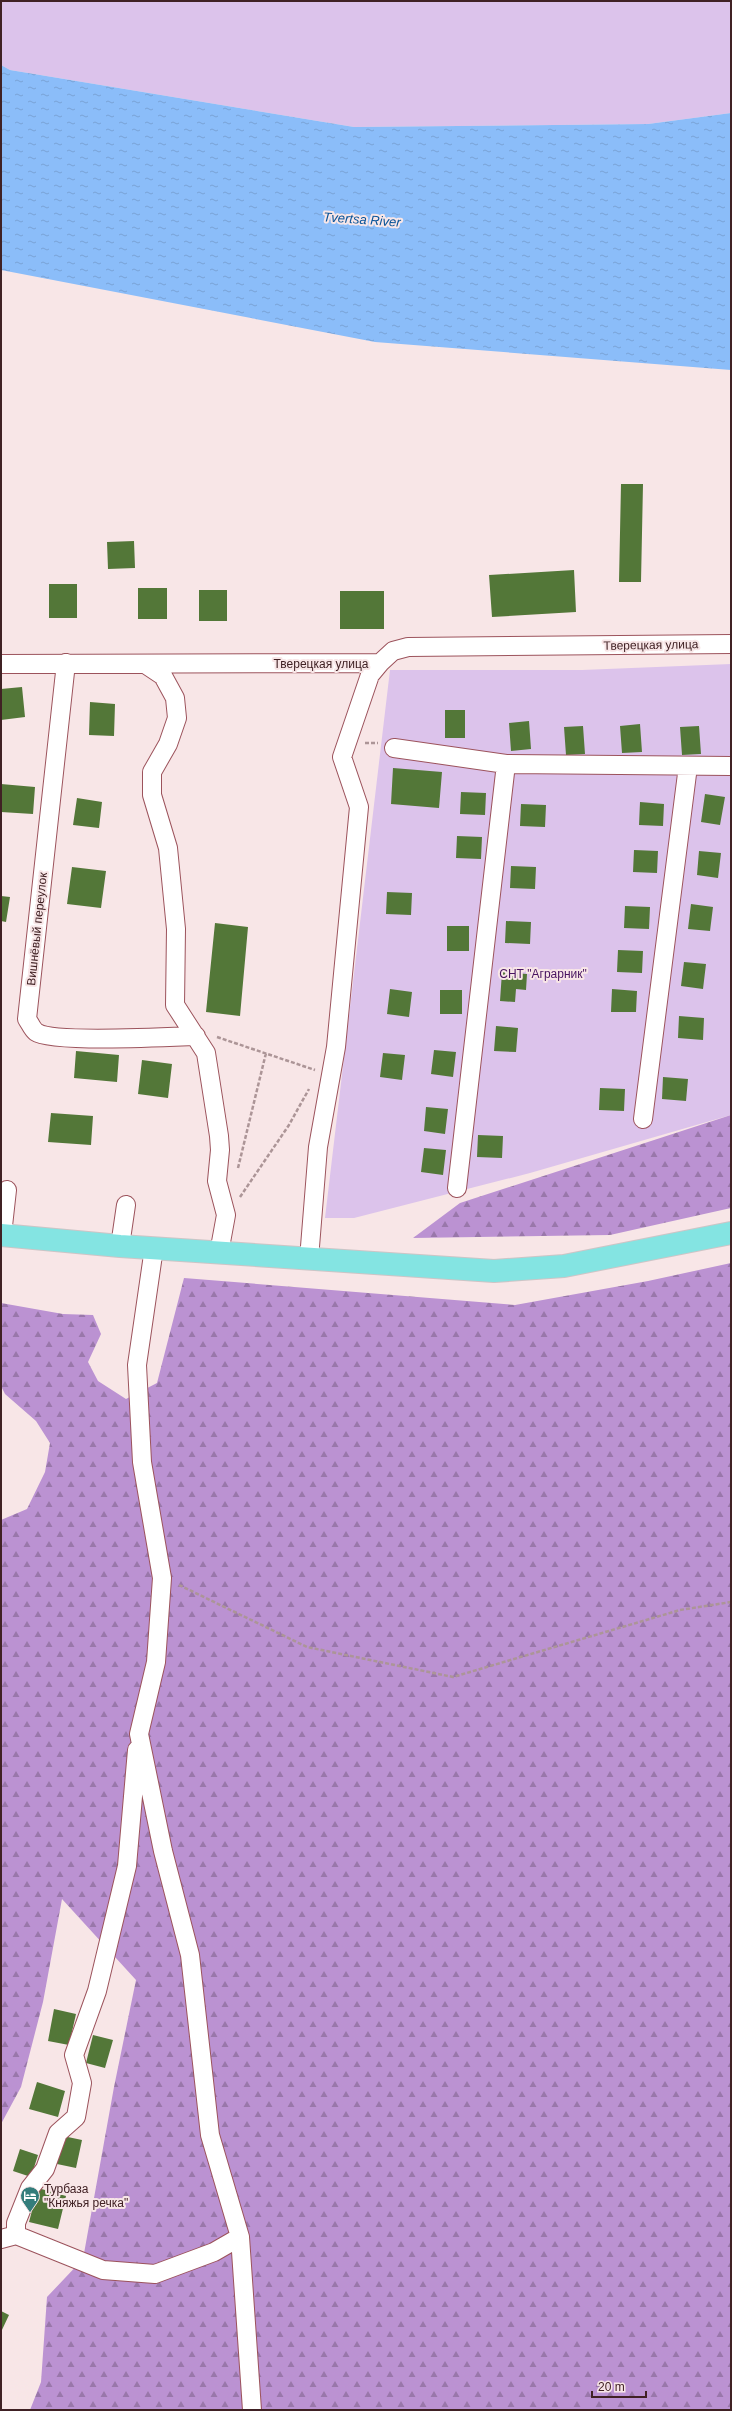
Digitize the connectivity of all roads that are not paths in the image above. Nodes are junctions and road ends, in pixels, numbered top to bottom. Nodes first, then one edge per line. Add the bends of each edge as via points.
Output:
1 (731, 644) edge
2 (66, 663) junction
3 (380, 663) junction
4 (1, 664) edge
5 (145, 664) junction
6 (394, 748) road end
7 (506, 764) junction
8 (688, 766) junction
9 (731, 766) edge
10 (196, 1036) junction
11 (643, 1119) dead end
12 (457, 1188) dead end
13 (7, 1190) dead end
14 (126, 1205) dead end
15 (731, 1233) edge
16 (1, 1235) edge
17 (120, 1246) junction
18 (154, 1248) junction
19 (219, 1253) junction
20 (309, 1259) junction
21 (139, 1734) junction
22 (9, 2237) edge
23 (240, 2237) junction
24 (252, 2410) edge

1 - 3 street, Тверецкая улица via 408,648 393,650
2 - 4 street, Тверецкая улица
2 - 5 street, Тверецкая улица
2 - 10 street, Вишнёвый переулок via 27,1019 35,1032 47,1036
3 - 5 street, Тверецкая улица
3 - 20 street via 370,675 342,757 359,807 336,1047 318,1147
5 - 10 street via 163,676 175,698 177,718 168,744 152,772 152,795 168,848 176,929 175,1005
6 - 7 street
7 - 8 street
7 - 12 street
8 - 9 street
8 - 11 street
10 - 19 street via 206,1053 220,1150 217,1181 226,1215
13 - 16 street
14 - 17 street
15 - 20 main road via 581,1263 529,1270 494,1271
16 - 17 main road
17 - 18 main road
18 - 19 main road
18 - 21 street via 137,1365 142,1462 162,1578 156,1662
19 - 20 main road
21 - 22 street via 127,1866 97,1991 74,2055 82,2083 76,2117 58,2133 45,2169 30,2188
21 - 23 street via 163,1851 190,1955 210,2135
22 - 23 street via 103,2270 155,2274 214,2252
23 - 24 street

